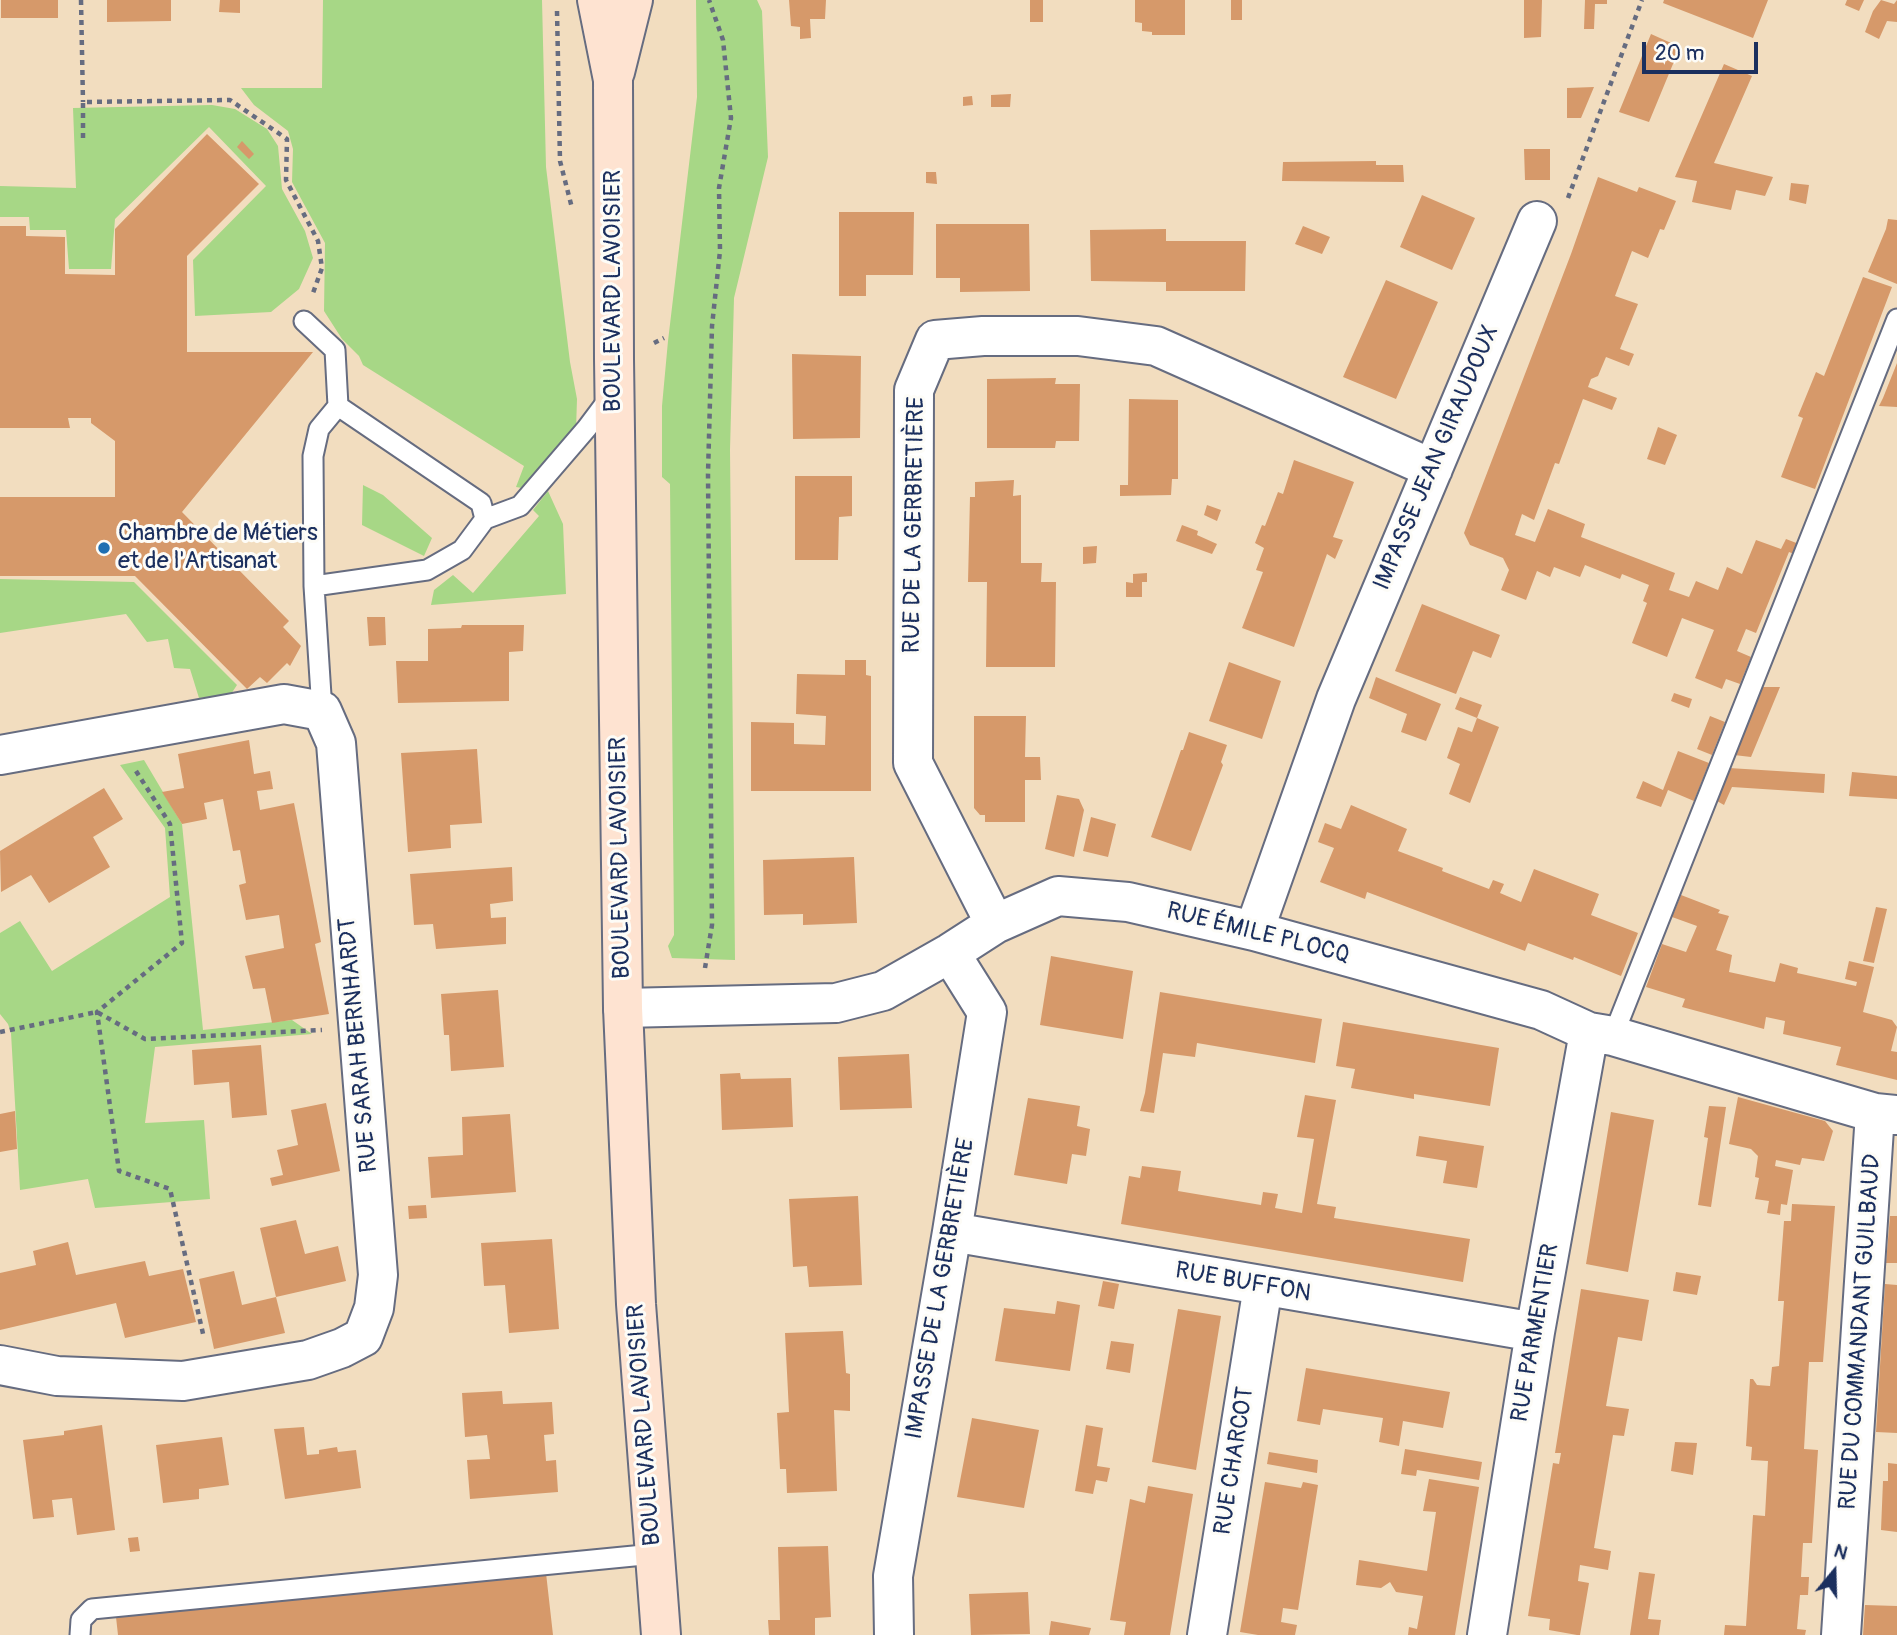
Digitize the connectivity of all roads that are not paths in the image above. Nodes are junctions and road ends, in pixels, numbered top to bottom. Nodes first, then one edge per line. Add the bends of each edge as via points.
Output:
1 (597, 0) edge
2 (634, 0) edge
3 (613, 80) junction
4 (1537, 221) road end
5 (1897, 319) edge
6 (304, 321) road end
7 (614, 393) junction
8 (338, 406) junction
9 (1433, 469) junction
10 (485, 519) junction
11 (314, 586) junction
12 (322, 711) junction
13 (0, 755) edge
14 (995, 925) junction
15 (1254, 931) junction
16 (950, 953) junction
17 (623, 1008) junction
18 (1601, 1034) junction
19 (1886, 1114) edge
20 (952, 1232) junction
21 (1263, 1286) junction
22 (1535, 1332) junction
23 (0, 1365) edge
24 (654, 1554) junction
25 (80, 1635) edge
26 (661, 1635) edge
27 (894, 1635) edge
28 (1207, 1635) edge
29 (1487, 1635) edge
30 (1840, 1635) edge

1 - 3 main road, BOULEVARD LAVOISIER
2 - 3 main road, BOULEVARD LAVOISIER
3 - 7 main road, BOULEVARD LAVOISIER
4 - 9 street, IMPASSE JEAN GIRAUDOUX
5 - 18 lane
6 - 8 lane via 335,351
7 - 10 lane via 520,506
7 - 17 main road, BOULEVARD LAVOISIER
8 - 10 lane via 481,503
8 - 11 lane via 319,429 313,456
9 - 14 street, RUE DE LA GERBRETIÈRE via 1156,346 1078,336 935,340 914,390 913,763
9 - 15 street, IMPASSE JEAN GIRAUDOUX via 1336,699
10 - 11 lane via 462,550 427,570
11 - 12 lane
12 - 13 street via 284,704
12 - 23 street, RUE SARAH BERNHARDT via 335,743 378,1275 374,1308 363,1337 308,1360 183,1381 57,1376
14 - 15 street, RUE ÉMILE PLOCQ via 1058,895 1128,902
14 - 16 street, RUE ÉMILE PLOCQ
15 - 18 street, RUE ÉMILE PLOCQ via 1541,1010
16 - 17 street, RUE ÉMILE PLOCQ via 883,991 836,1003
16 - 20 street, IMPASSE DE LA GERBRETIÈRE via 987,1012
17 - 24 main road, BOULEVARD LAVOISIER via 636,1304
18 - 19 street, RUE ÉMILE PLOCQ
18 - 22 street, RUE PARMENTIER
19 - 30 street, RUE DU COMMANDANT GUILBAUD
20 - 21 street, RUE BUFFON
20 - 27 street, IMPASSE DE LA GERBRETIÈRE via 893,1576
21 - 22 street, RUE BUFFON
21 - 28 street, RUE CHARCOT
22 - 29 street, RUE PARMENTIER
24 - 25 lane via 92,1609 81,1620
24 - 26 main road, BOULEVARD LAVOISIER

